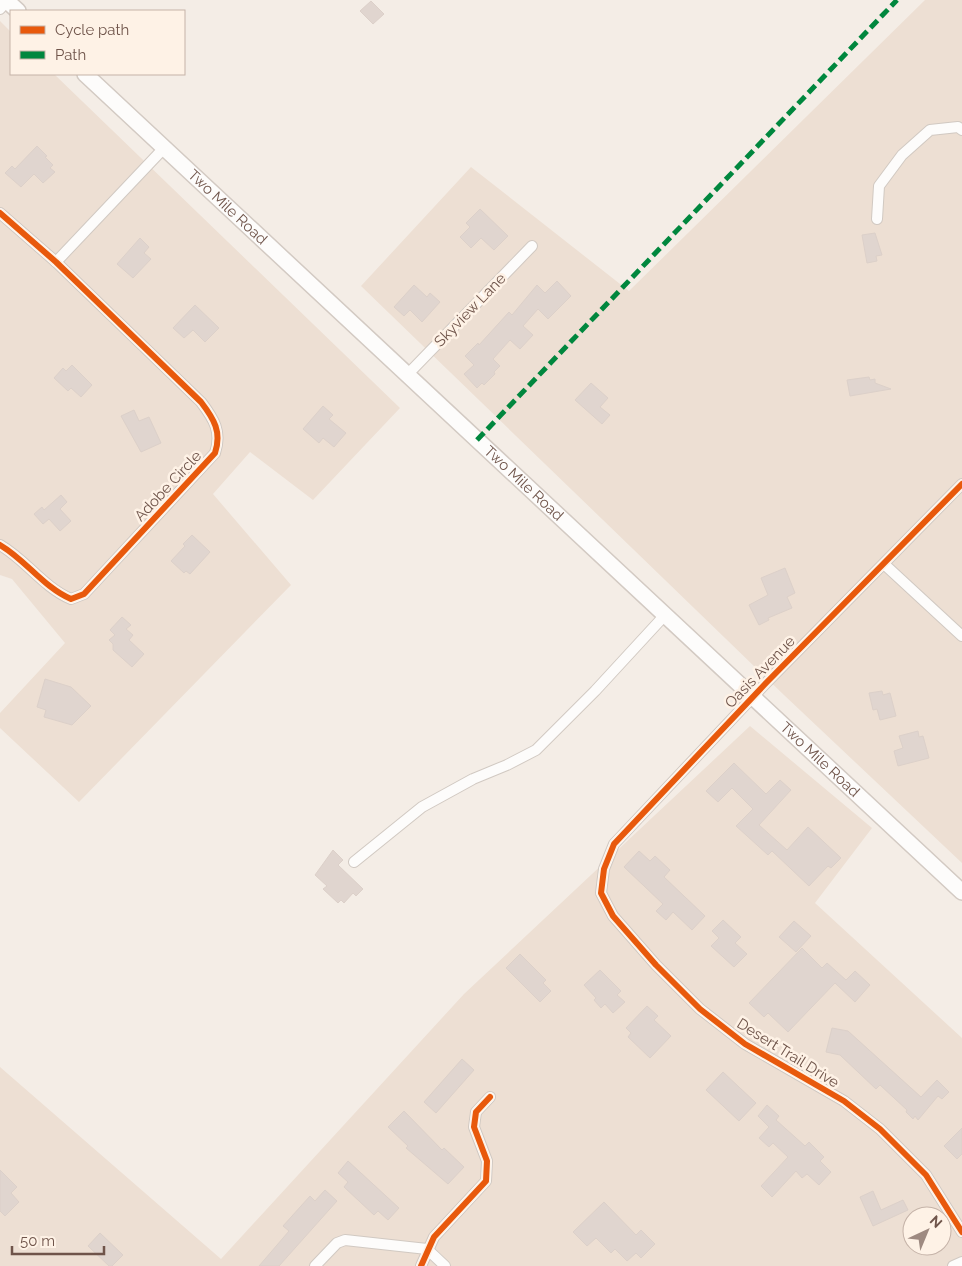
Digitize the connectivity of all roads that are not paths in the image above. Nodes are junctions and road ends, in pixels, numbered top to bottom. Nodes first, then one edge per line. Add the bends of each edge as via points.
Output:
1 (86, 75) edge
2 (962, 130) edge
3 (164, 148) junction
4 (0, 213) edge
5 (877, 219) dead end
6 (532, 246) dead end
7 (56, 262) junction
8 (407, 374) junction
9 (962, 484) edge
10 (0, 545) edge
11 (884, 564) junction
12 (665, 615) junction
13 (962, 636) edge
14 (753, 698) junction
15 (354, 862) dead end
16 (962, 892) edge
17 (601, 893) joint
18 (490, 1097) dead end
19 (962, 1232) edge
20 (427, 1249) junction
21 (962, 1262) edge
22 (315, 1266) edge
23 (421, 1266) edge
24 (445, 1266) edge
25 (953, 1266) edge

1 - 3 main road, Two Mile Road
2 - 5 street via 958,127 930,130 902,155 878,186
3 - 7 street
3 - 8 main road, Two Mile Road
4 - 7 street, Adobe Circle
6 - 8 street, Skyview Lane
7 - 10 street, Adobe Circle via 201,402 213,417 219,443 209,460 84,594 71,598 54,592 35,572
8 - 12 main road, Two Mile Road
9 - 11 street, Oasis Avenue
11 - 13 street
11 - 14 street, Oasis Avenue
12 - 14 main road, Two Mile Road
12 - 15 street via 536,750 422,807
14 - 16 main road, Two Mile Road
14 - 17 street, Oasis Avenue via 614,844 604,868
17 - 19 street, Desert Trail Drive via 613,916 700,1009 745,1044 844,1102 880,1129 926,1175
18 - 20 street via 476,1112 474,1127 487,1161 486,1181 434,1237
20 - 22 street via 345,1240 337,1243
20 - 23 street
20 - 24 street
21 - 25 street

